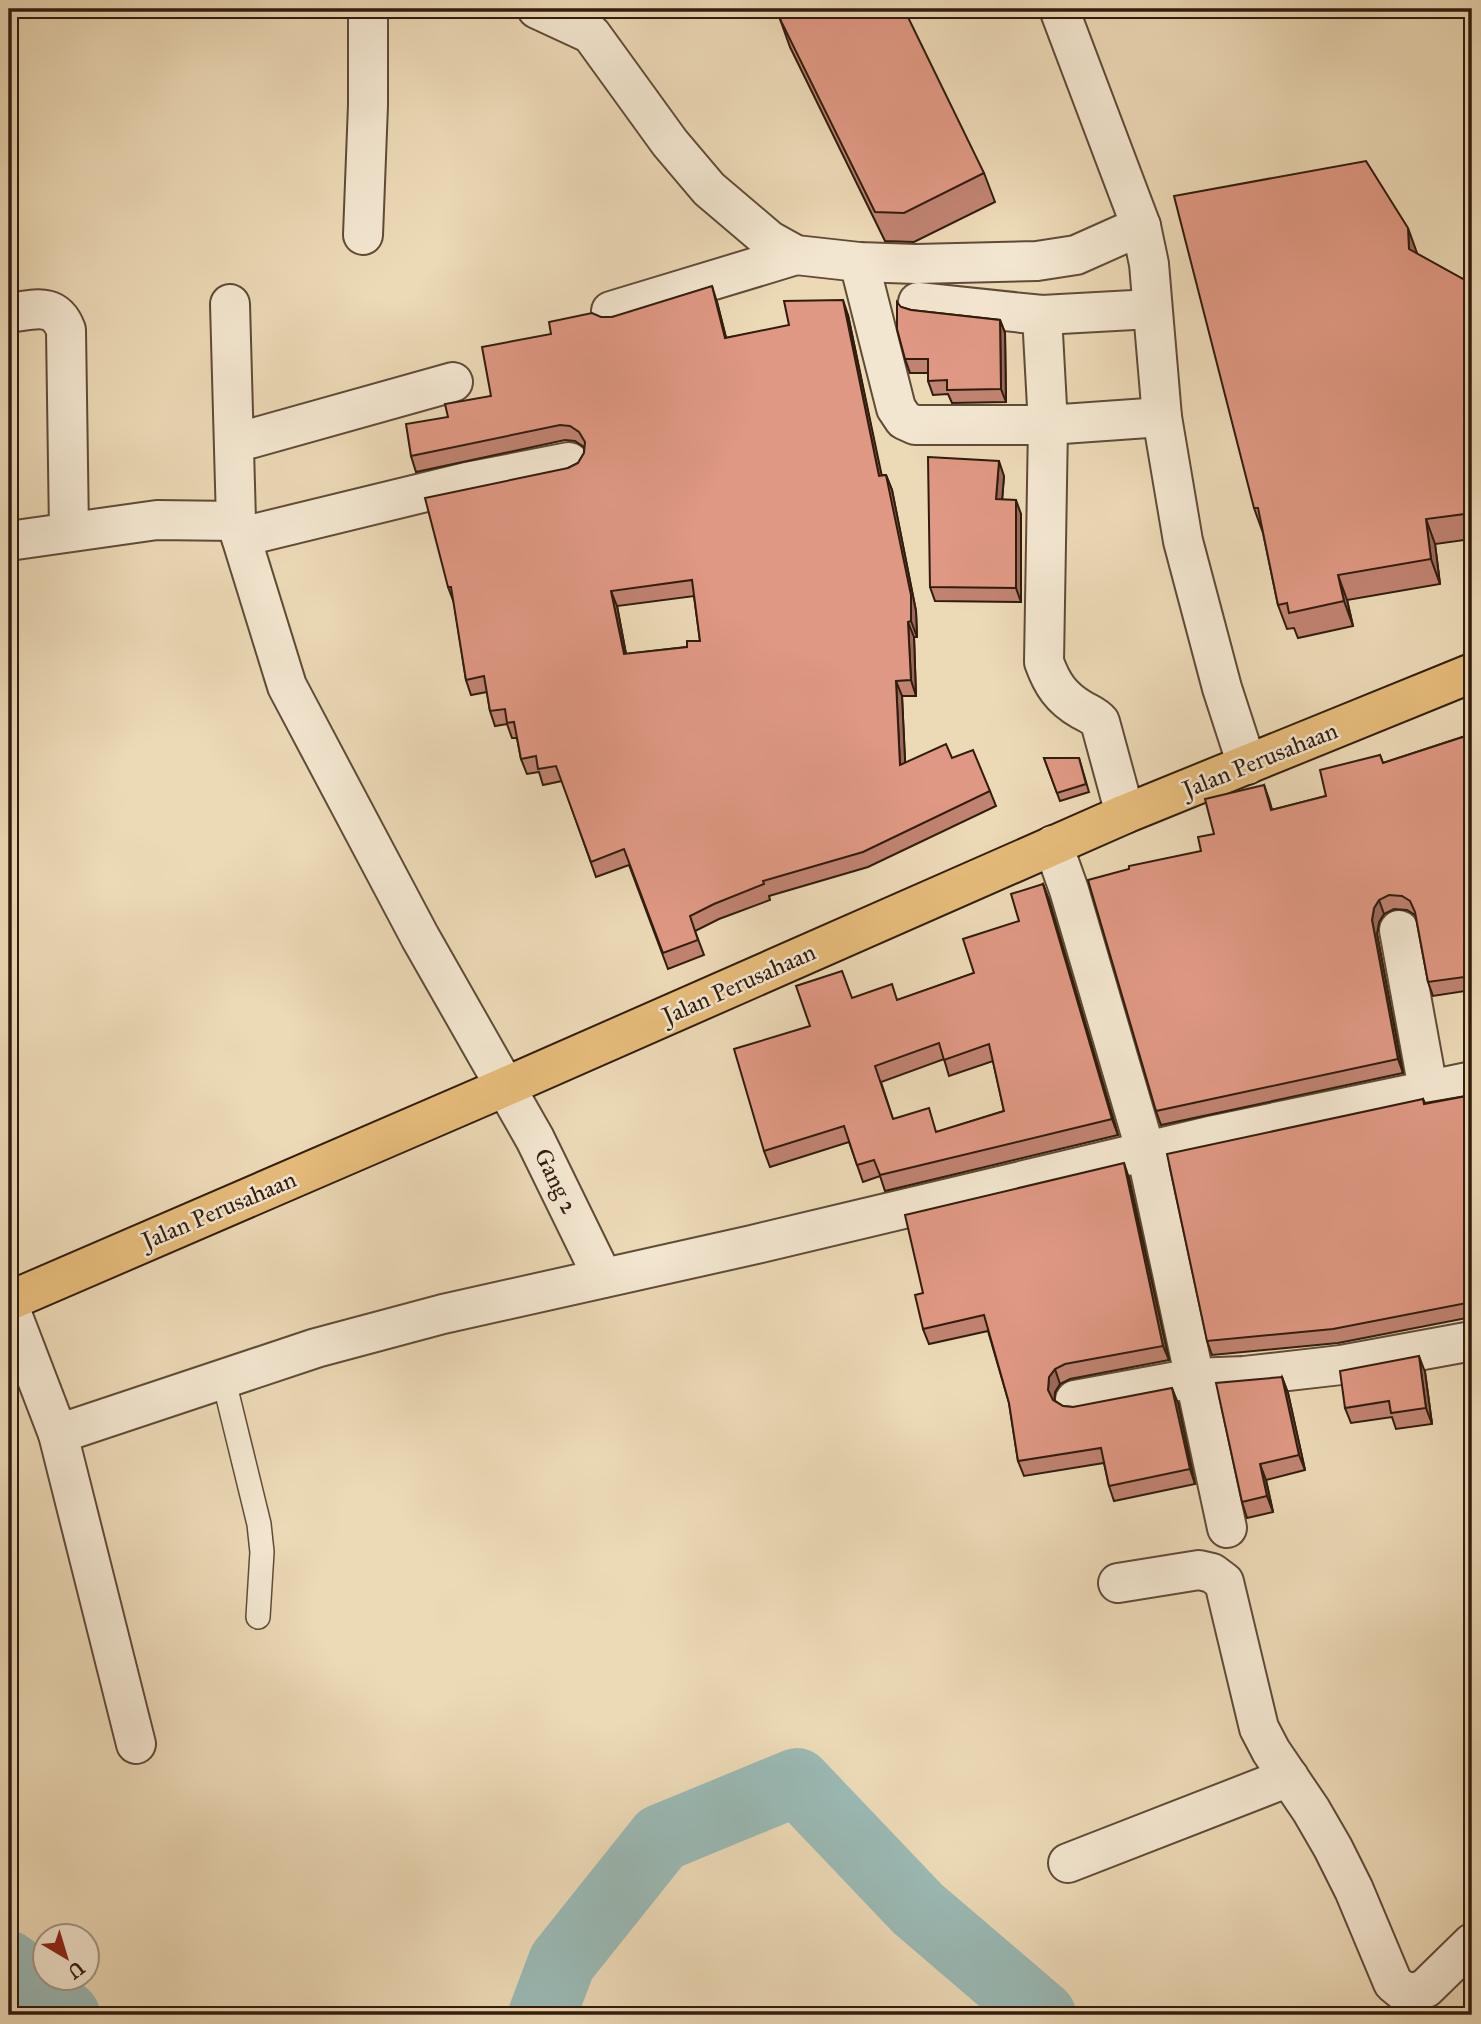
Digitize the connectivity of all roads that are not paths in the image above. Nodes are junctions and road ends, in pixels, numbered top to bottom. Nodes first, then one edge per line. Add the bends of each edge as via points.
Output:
1 (368, 9) edge
2 (537, 9) edge
3 (1059, 9) edge
4 (1141, 226) junction
5 (363, 235) dead end
6 (796, 255) junction
7 (859, 262) junction
8 (918, 302) dead end
9 (230, 304) dead end
10 (1152, 309) junction
11 (611, 311) dead end
12 (9, 313) edge
13 (1042, 315) junction
14 (453, 382) dead end
15 (1162, 417) junction
16 (1048, 425) junction
17 (235, 443) junction
18 (569, 462) dead end
19 (239, 529) junction
20 (69, 531) junction
21 (9, 541) edge
22 (1472, 673) edge
23 (1247, 765) junction
24 (1125, 814) junction
25 (1053, 845) junction
26 (1399, 930) dead end
27 (1472, 1081) edge
28 (507, 1086) junction
29 (1428, 1089) junction
30 (1146, 1152) junction
31 (603, 1278) junction
32 (9, 1303) edge
33 (1472, 1341) edge
34 (223, 1377) junction
35 (1194, 1378) junction
36 (1075, 1400) dead end
37 (58, 1434) junction
38 (1227, 1528) dead end
39 (1118, 1583) dead end
40 (258, 1618) dead end
41 (136, 1744) dead end
42 (1289, 1777) junction
43 (1068, 1863) dead end
44 (1472, 1944) edge

1 - 5 street
2 - 6 street via 591,34 709,189 769,240
3 - 4 street
4 - 7 street via 1057,259
4 - 10 street
6 - 7 street
6 - 11 street
7 - 16 street via 896,408 904,420 915,425
8 - 13 street
9 - 17 street, Gang 2
10 - 13 street
10 - 15 street
12 - 20 street via 53,311 66,330
13 - 16 street
14 - 17 street
15 - 16 street
15 - 23 street via 1183,541
16 - 24 street via 1044,662 1053,686 1100,722
17 - 19 street, Gang 2
18 - 19 street
19 - 20 street via 157,520
19 - 28 street, Gang 2 via 287,686 420,937
20 - 21 street
22 - 23 main road, Jalan Perusahaan
23 - 24 main road, Jalan Perusahaan
24 - 25 main road, Jalan Perusahaan
25 - 28 main road, Jalan Perusahaan
25 - 30 street
26 - 29 street
27 - 29 street
28 - 31 street, Gang 2
28 - 32 main road, Jalan Perusahaan
29 - 30 street
30 - 31 street
30 - 35 street
31 - 34 street via 405,1324
32 - 37 street
33 - 35 street via 1341,1365
34 - 37 street
34 - 40 lane via 259,1524
35 - 36 street
35 - 38 street
37 - 41 street
39 - 42 street via 1199,1570 1224,1582 1259,1728
42 - 43 street
42 - 44 street via 1333,1848 1388,1975 1398,1988 1411,1992 1426,1988

